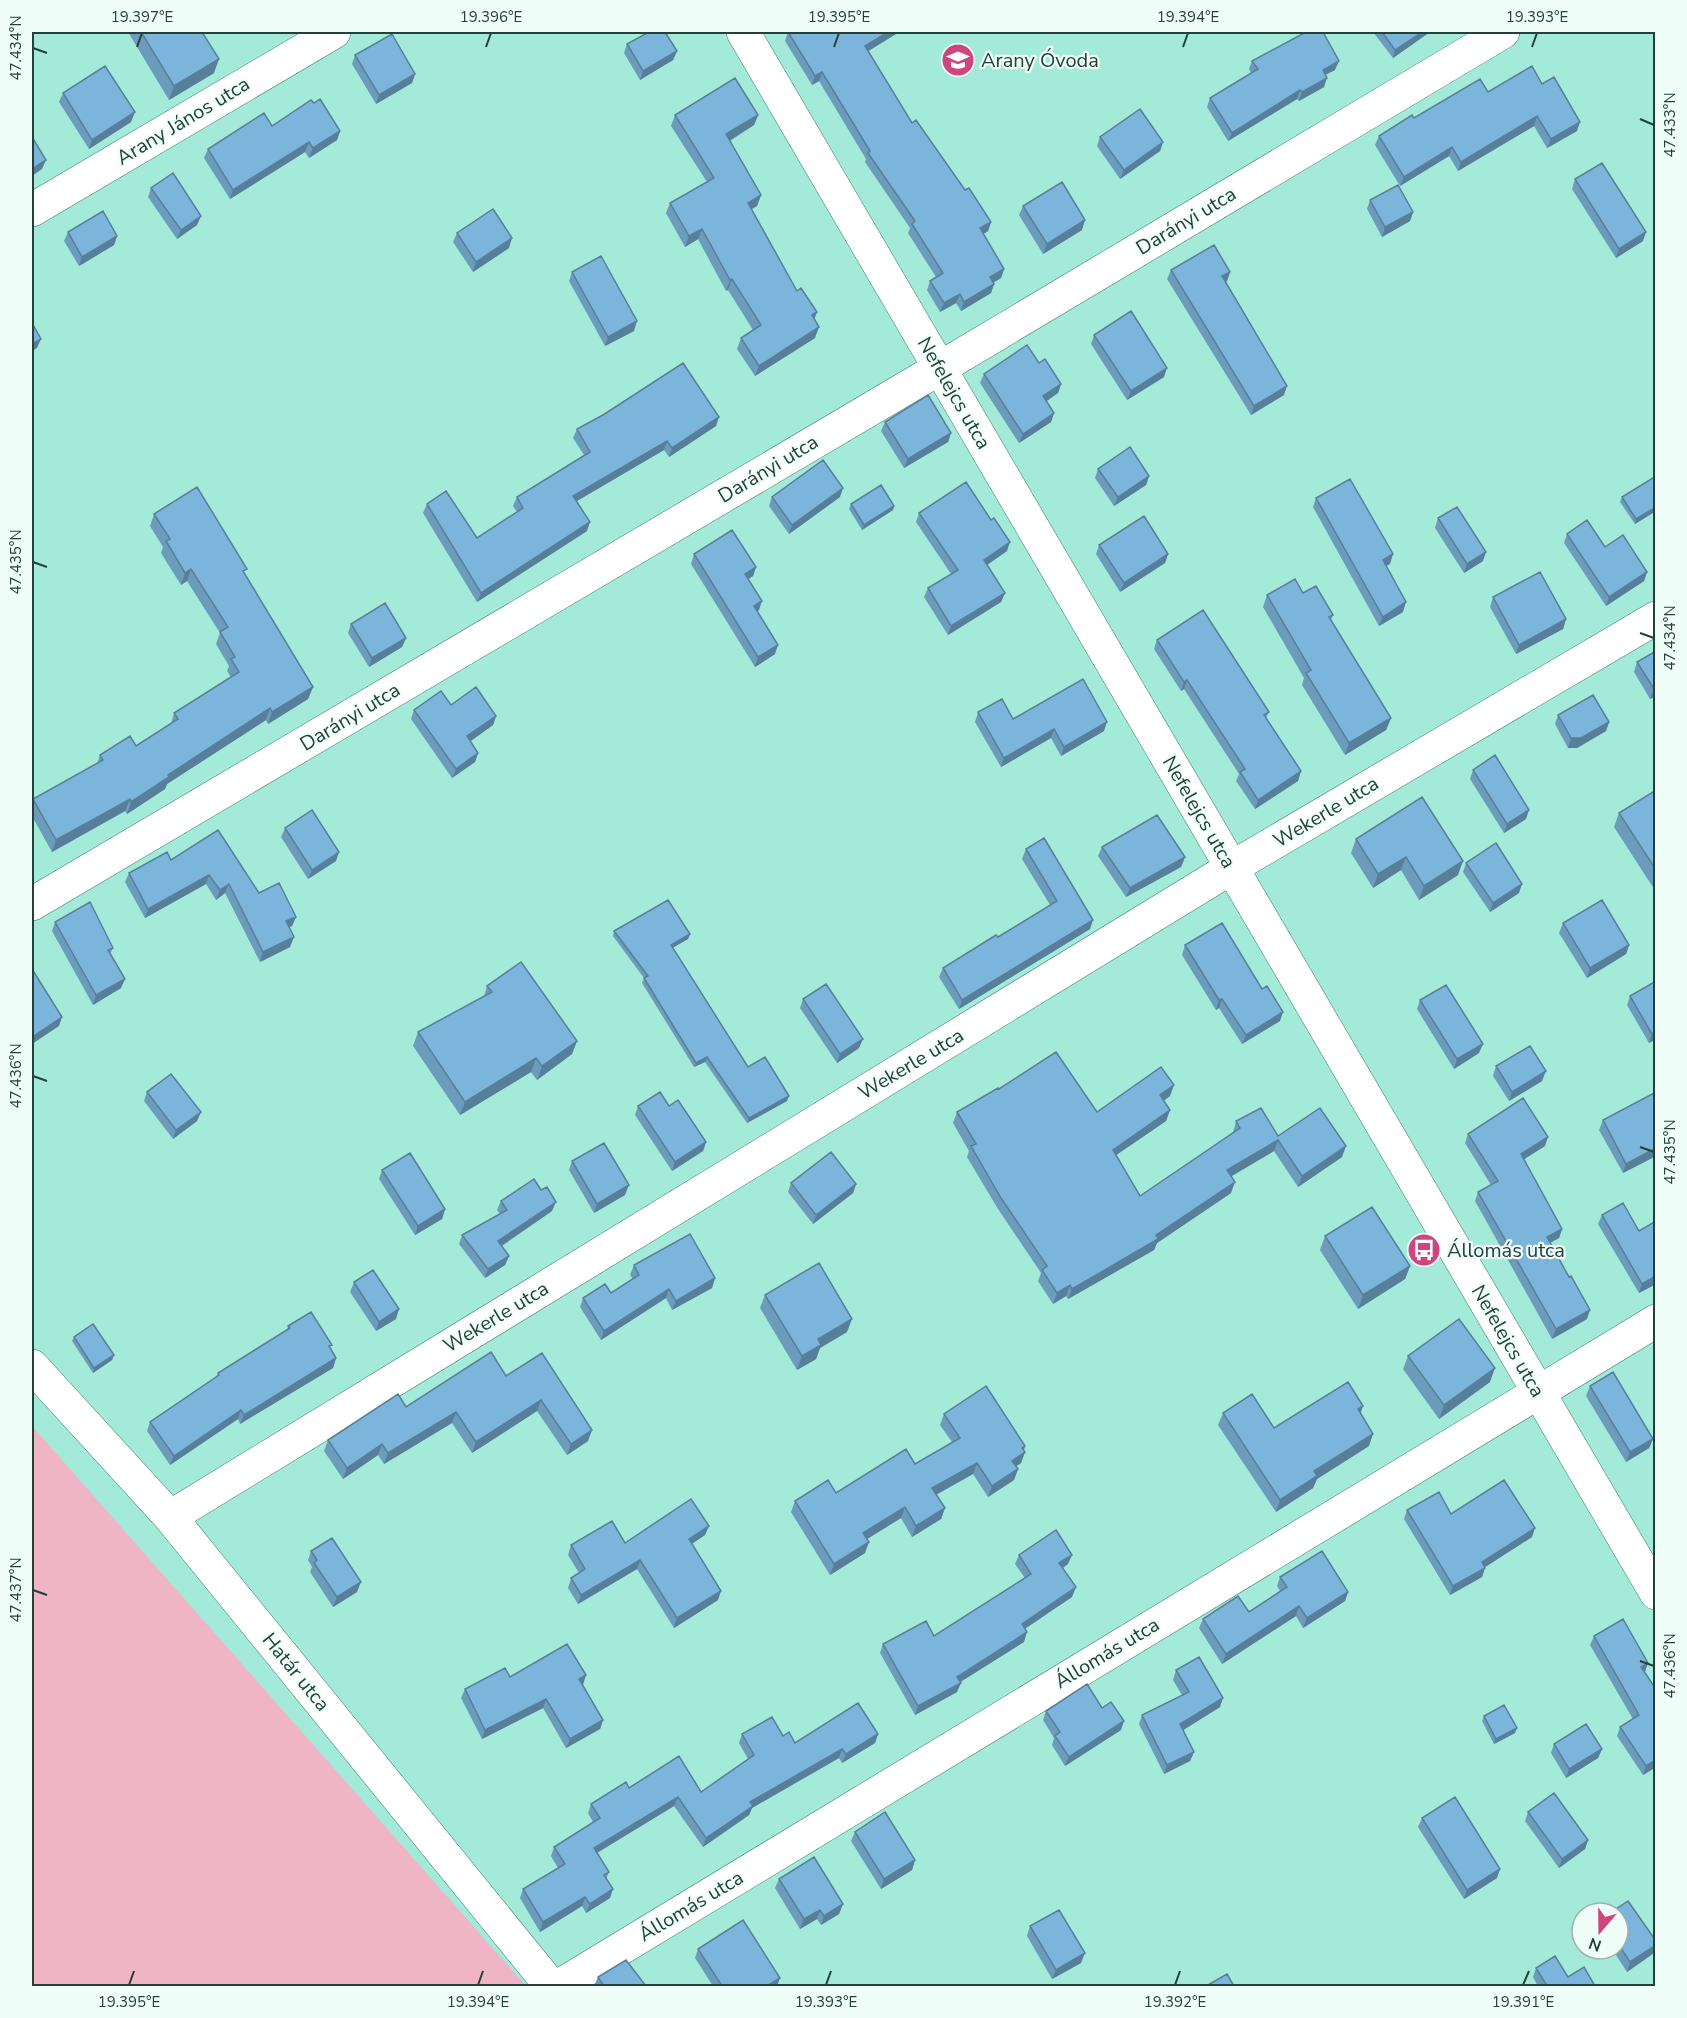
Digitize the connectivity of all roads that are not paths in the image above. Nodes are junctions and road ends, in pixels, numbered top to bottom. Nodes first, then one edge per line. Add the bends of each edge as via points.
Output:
1 (334, 32) edge
2 (743, 32) edge
3 (1503, 32) edge
4 (32, 210) edge
5 (940, 368) junction
6 (1656, 618) edge
7 (1231, 868) junction
8 (32, 904) edge
9 (1656, 1321) edge
10 (32, 1366) edge
11 (1538, 1391) junction
12 (170, 1516) junction
13 (1656, 1593) edge
14 (551, 1986) edge
15 (559, 1986) edge

1 - 4 street, Arany János utca
2 - 5 street, Nefelejcs utca
3 - 5 street, Darányi utca
5 - 7 street, Nefelejcs utca
5 - 8 street, Darányi utca
6 - 7 street, Wekerle utca
7 - 11 street, Nefelejcs utca
7 - 12 street, Wekerle utca
9 - 11 street, Állomás utca
10 - 12 street, Határ utca
11 - 13 street, Nefelejcs utca
11 - 15 street, Állomás utca
12 - 14 street, Határ utca

